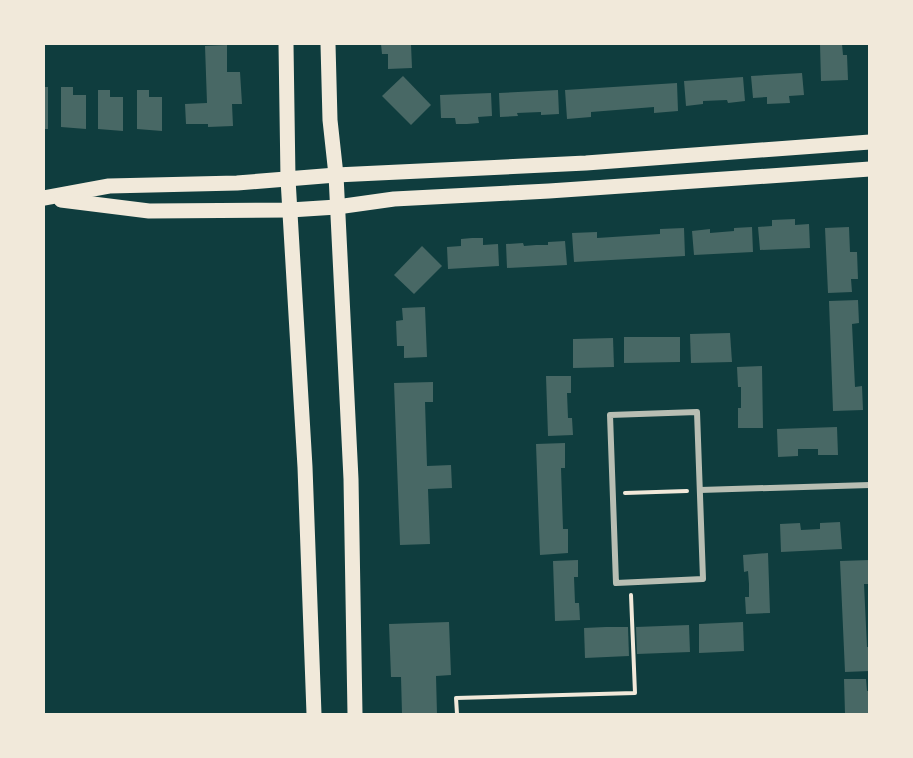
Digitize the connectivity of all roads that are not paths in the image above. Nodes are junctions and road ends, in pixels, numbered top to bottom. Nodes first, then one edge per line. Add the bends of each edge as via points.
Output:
1 (286, 44) edge
2 (328, 44) edge
3 (870, 142) edge
4 (870, 169) edge
5 (336, 174) junction
6 (288, 179) junction
7 (45, 198) edge
8 (337, 207) junction
9 (290, 210) junction
10 (870, 485) edge
11 (700, 490) junction
12 (314, 714) edge
13 (355, 714) edge

1 - 6 highway
2 - 5 highway
3 - 5 highway via 586,164
4 - 8 highway via 394,199
5 - 6 highway
5 - 8 highway
6 - 7 highway via 109,186
6 - 9 highway
7 - 9 highway via 149,211
8 - 9 highway
8 - 13 highway via 351,479
9 - 12 highway
10 - 11 street
11 - 11 street via 703,579 616,583 610,415 697,412

